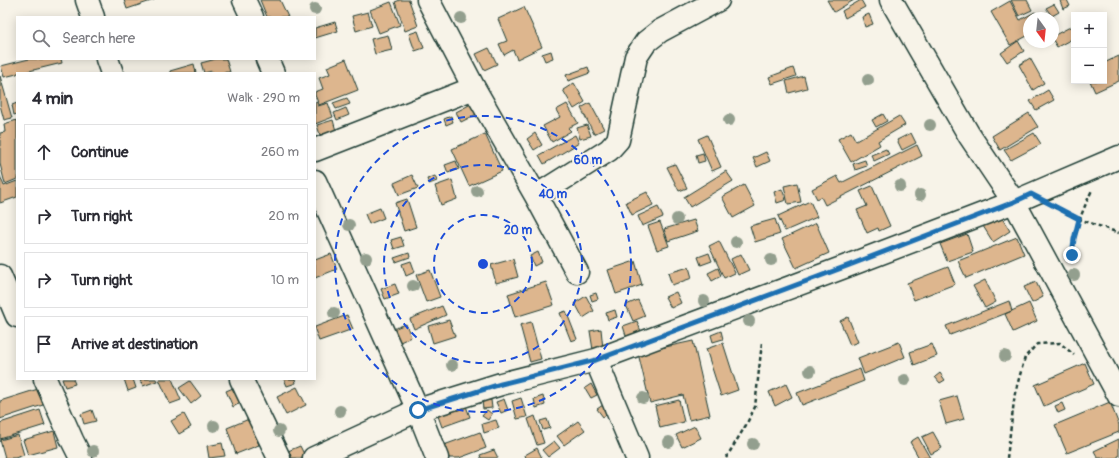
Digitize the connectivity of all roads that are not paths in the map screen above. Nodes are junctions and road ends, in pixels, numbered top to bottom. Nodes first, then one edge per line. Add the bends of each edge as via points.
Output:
1 (87, 0) edge
2 (244, 0) edge
3 (428, 0) edge
4 (718, 0) edge
5 (890, 0) edge
6 (93, 16) edge
7 (252, 16) edge
8 (108, 60) edge
9 (267, 60) edge
10 (112, 72) edge
11 (273, 72) edge
12 (474, 88) junction
13 (316, 150) edge
14 (1111, 161) edge
15 (316, 183) edge
16 (536, 196) junction
17 (1023, 198) junction
18 (577, 272) dead end
19 (6, 287) edge
20 (16, 313) edge
21 (596, 360) junction
22 (45, 380) edge
23 (241, 380) edge
24 (1119, 396) edge
25 (418, 410) junction
26 (81, 458) edge
27 (279, 458) edge
28 (314, 458) edge
29 (437, 458) edge
30 (637, 458) edge

1 - 6 street
2 - 7 street
3 - 12 street
4 - 16 street via 660,31 646,42 636,56 618,140 609,150
5 - 17 street via 969,135
8 - 10 street
9 - 11 street
12 - 13 street
12 - 16 street
14 - 17 street
15 - 25 street
16 - 18 street
17 - 21 street
17 - 24 street
19 - 20 street
21 - 25 street via 501,384
21 - 30 street
22 - 26 street
23 - 27 street
25 - 28 street
25 - 29 street

